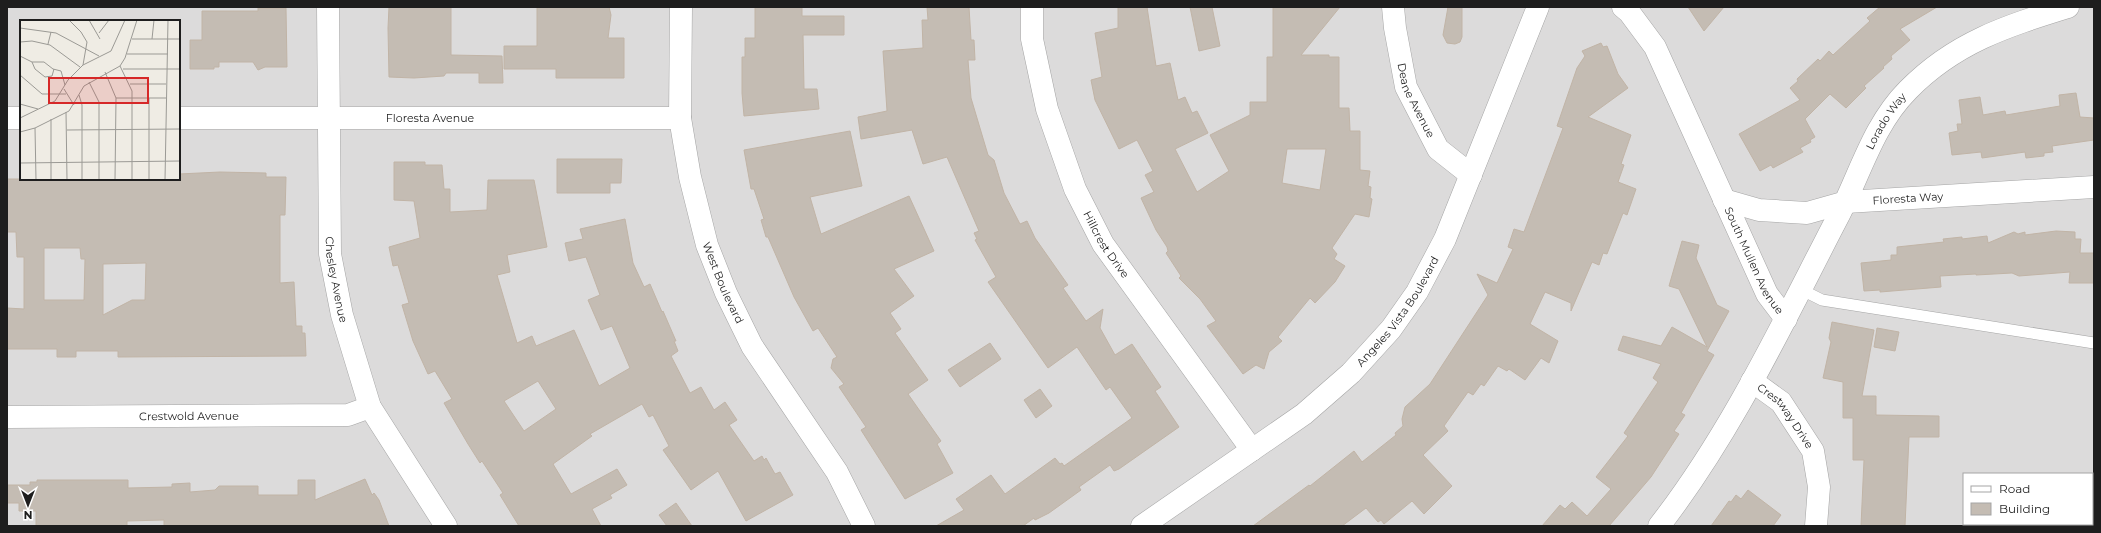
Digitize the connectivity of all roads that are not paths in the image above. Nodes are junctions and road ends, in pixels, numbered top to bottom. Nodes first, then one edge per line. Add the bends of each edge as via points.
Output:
1 (328, 7) edge
2 (681, 7) edge
3 (1032, 7) edge
4 (1393, 7) edge
5 (1538, 7) edge
6 (1623, 7) edge
7 (2068, 7) edge
8 (7, 118) edge
9 (20, 118) edge
10 (180, 118) edge
11 (328, 118) junction
12 (680, 118) junction
13 (1471, 175) junction
14 (2094, 187) edge
15 (1724, 200) junction
16 (1846, 202) junction
17 (1800, 289) junction
18 (1786, 319) junction
19 (2094, 343) edge
20 (1752, 381) junction
21 (370, 407) junction
22 (7, 417) edge
23 (1252, 450) junction
24 (446, 526) edge
25 (864, 526) edge
26 (1142, 526) edge
27 (1659, 526) edge
28 (1816, 526) edge

1 - 11 street, Chesley Avenue
2 - 12 street, West Boulevard
3 - 23 street, Hillcrest Drive via 1032,39 1047,109 1075,190 1103,244
4 - 13 street, Deane Avenue via 1406,86 1438,148
5 - 13 street, Angeles Vista Boulevard
6 - 15 street, South Mullen Avenue via 1655,48
7 - 16 street, Lorado Way via 2008,26 1957,50 1908,90 1879,128
8 - 9 street
10 - 11 street, Floresta Avenue
11 - 12 street, Floresta Avenue
11 - 21 street, Chesley Avenue via 330,254 342,315
12 - 25 street, West Boulevard via 690,178 707,245 726,293 752,346 837,472
13 - 23 street, Angeles Vista Boulevard via 1445,239 1417,292 1391,329 1340,383 1304,414
14 - 16 street, Floresta Way
15 - 16 street, Floresta Way via 1760,210 1807,213
15 - 18 street, South Mullen Avenue via 1767,294
16 - 17 street, Lorado Way
17 - 18 street, Lorado Way
17 - 19 lane via 1822,300
18 - 20 street, South Mullen Avenue
20 - 27 street, South Mullen Avenue via 1707,460
20 - 28 street, Crestway Drive via 1781,402 1813,451 1819,487
21 - 22 street, Crestwold Avenue via 348,414
21 - 24 street, Chesley Avenue
23 - 26 street, Angeles Vista Boulevard

